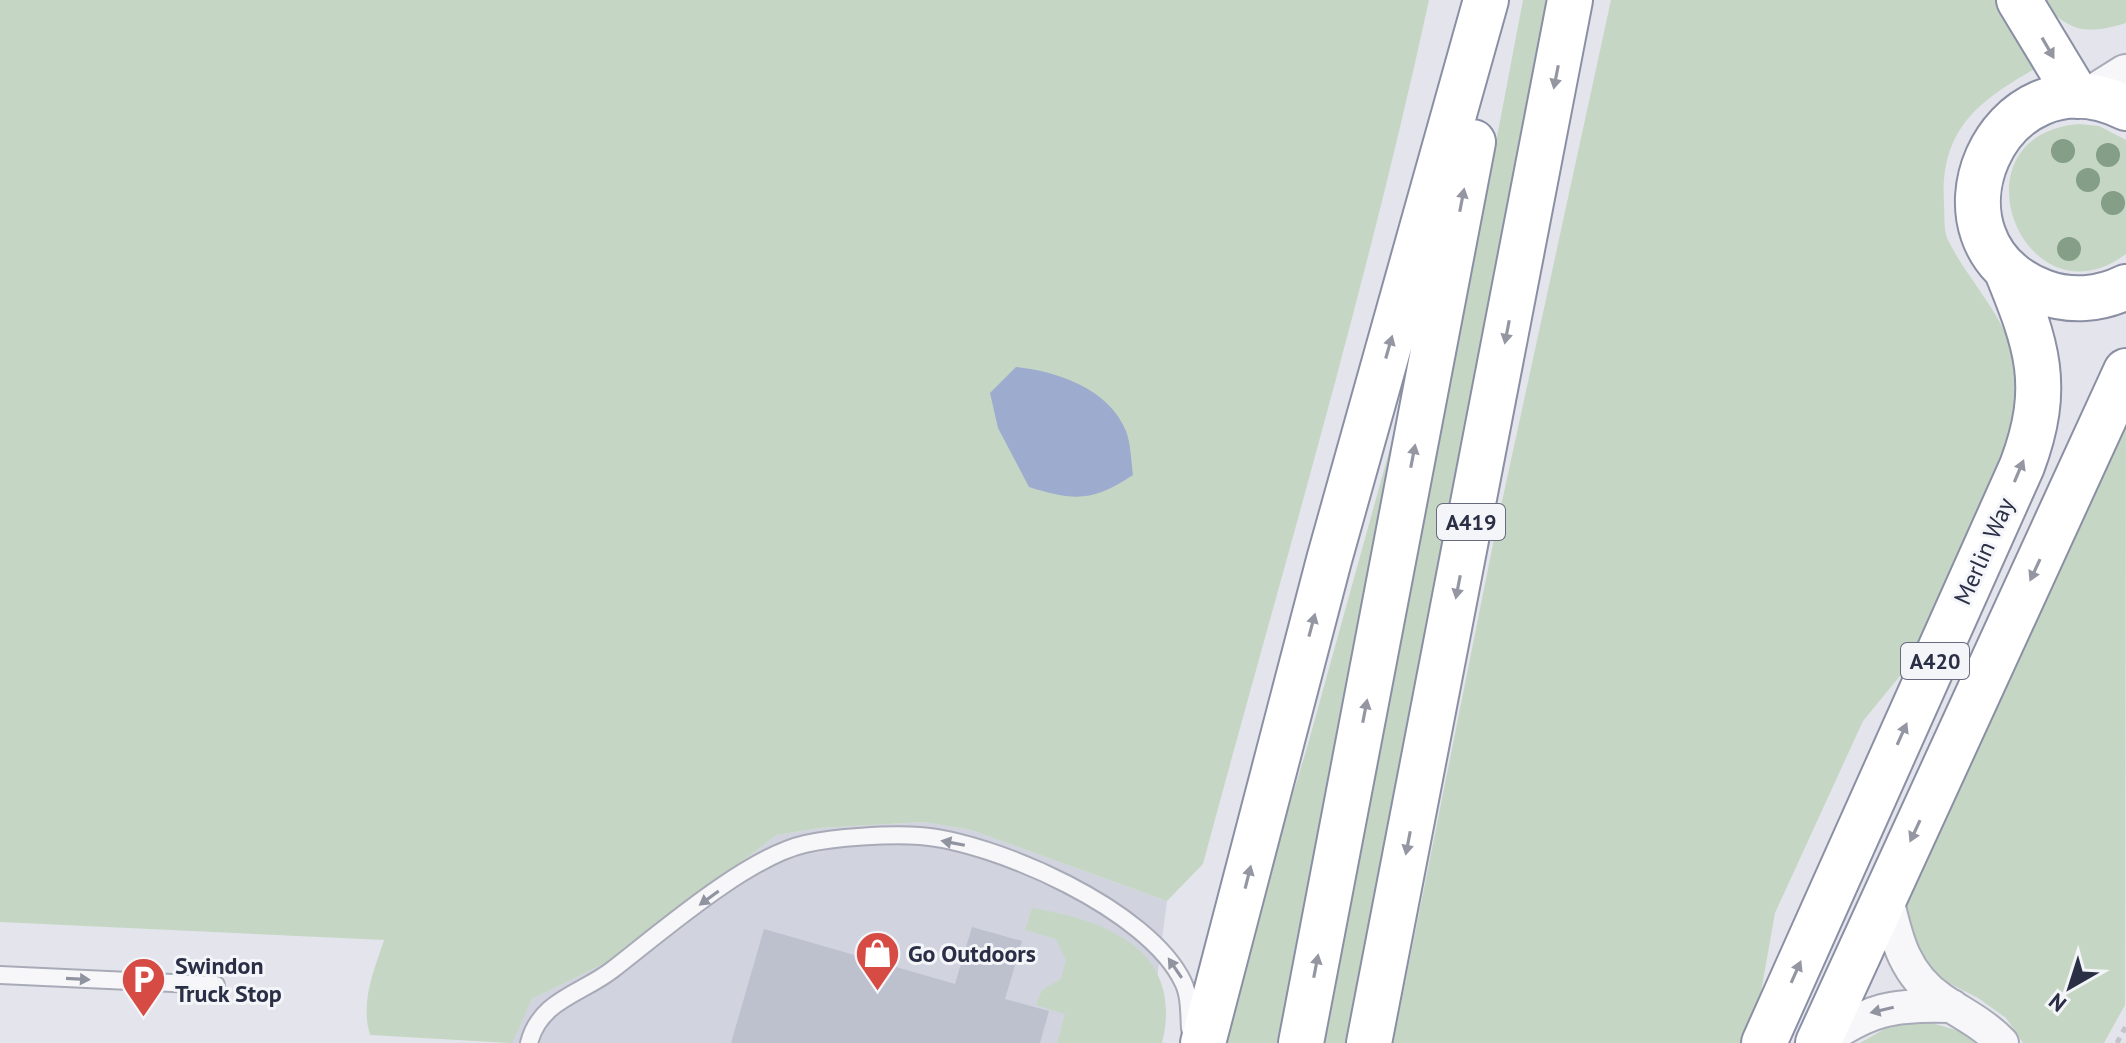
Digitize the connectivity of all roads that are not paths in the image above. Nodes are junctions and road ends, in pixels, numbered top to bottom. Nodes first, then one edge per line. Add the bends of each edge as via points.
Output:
1 (1486, 0) edge
2 (1500, 0) edge
3 (1570, 0) edge
4 (2019, 0) edge
5 (2105, 94) edge
6 (2006, 269) junction
7 (2126, 287) edge
8 (2126, 371) edge
9 (1886, 894) junction
10 (0, 975) edge
11 (216, 985) dead end
12 (1952, 1006) junction
13 (529, 1043) edge
14 (1191, 1043) edge
15 (1203, 1043) edge
16 (1301, 1043) edge
17 (1369, 1043) edge
18 (1764, 1043) edge
19 (1819, 1043) edge
20 (2002, 1043) edge

15 -> 1 highway via 1329,560
16 -> 2 highway, A419
3 -> 17 highway, A419
4 -> 5 highway
5 - 6 highway, A420 via 2049,100 2026,111 2001,132 1987,153 1978,210 1987,242
6 - 7 highway, A420 via 2027,285 2059,297 2093,298
18 -> 6 highway, Merlin Way / A420 via 2036,426 2036,354
8 -> 9 highway, A420
9 - 12 street via 1906,963 1929,990
9 - 19 highway, A420
10 -> 11 lane
12 -> 19 street via 1882,1008
12 - 20 street
14 -> 13 lane via 1184,983 1140,927 1086,894 980,848 920,836 804,844 774,857 601,979 543,1012

